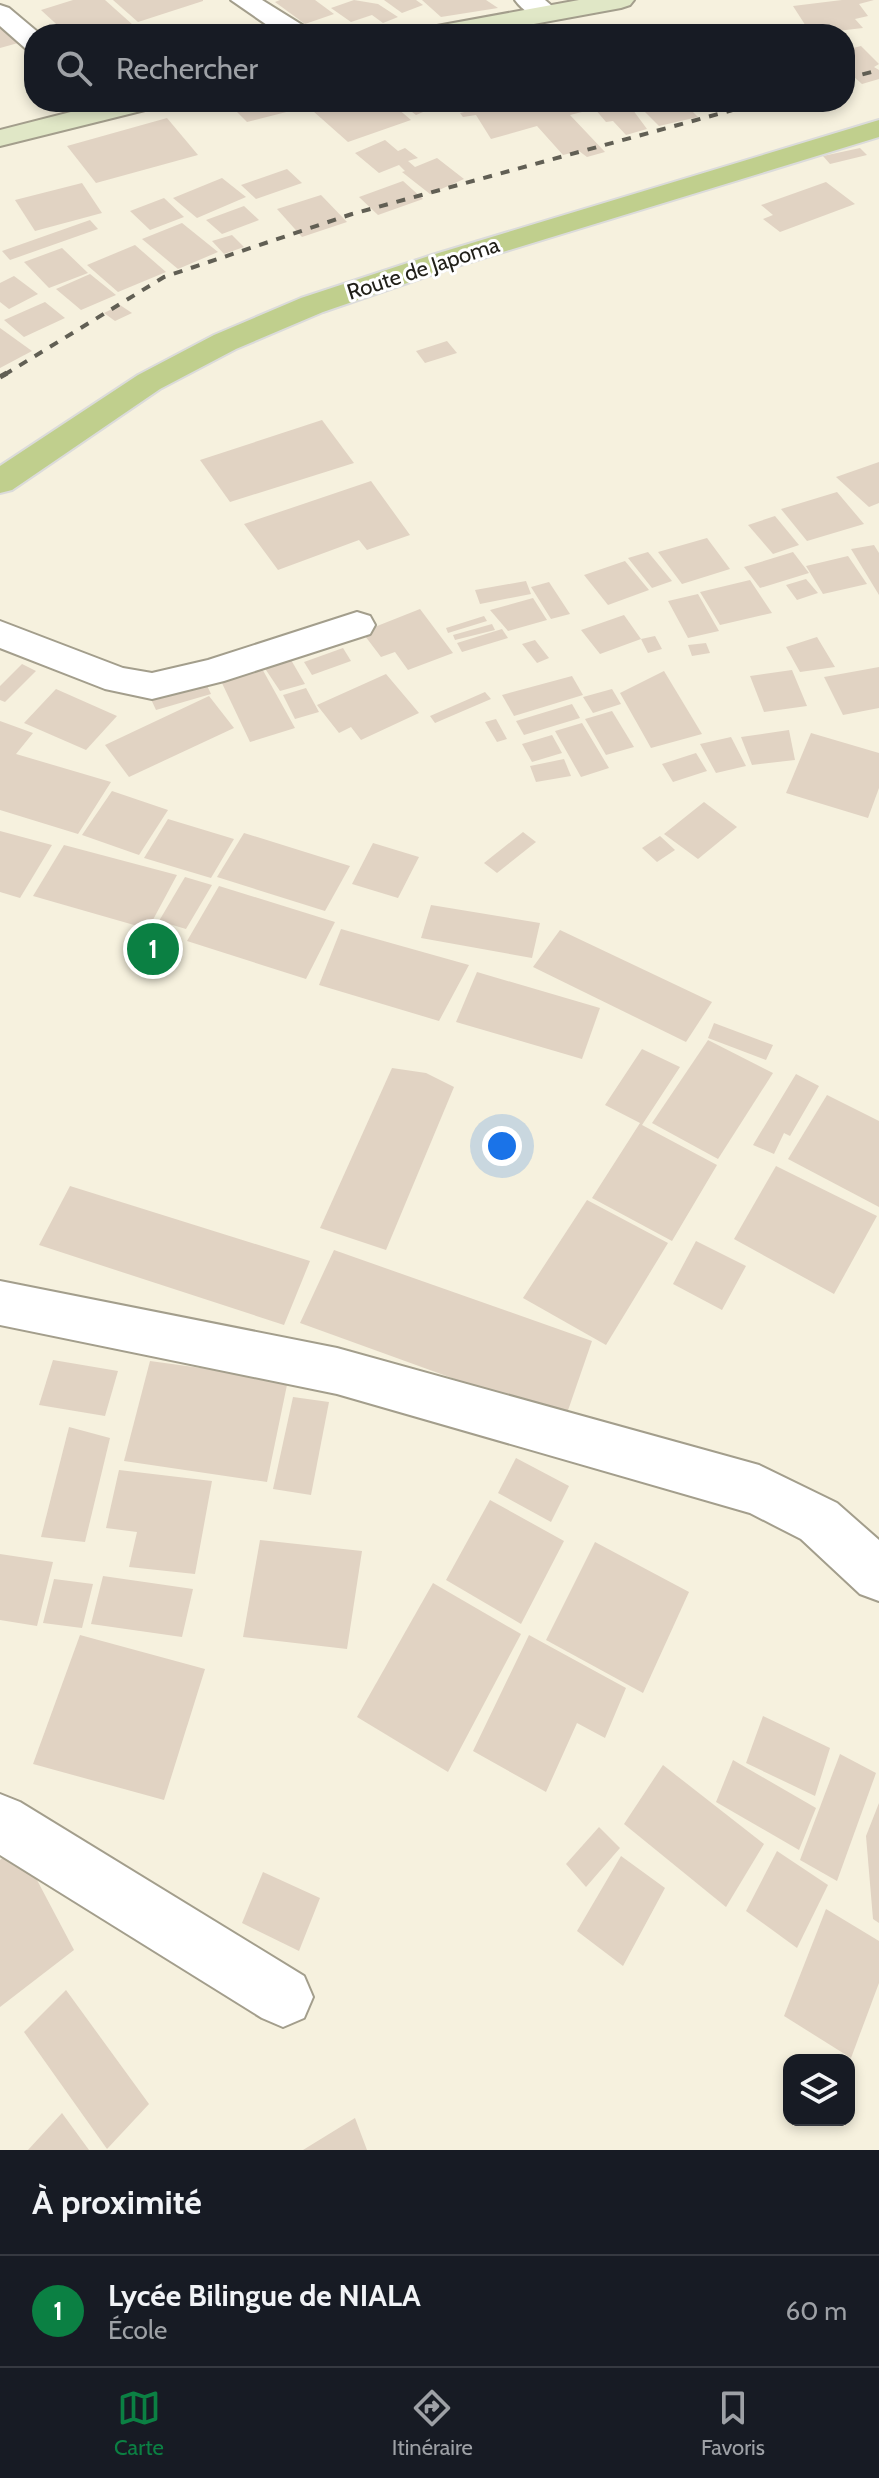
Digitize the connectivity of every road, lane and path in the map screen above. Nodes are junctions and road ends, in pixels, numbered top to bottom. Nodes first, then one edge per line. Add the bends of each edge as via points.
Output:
1 (244, 0) edge
2 (621, 0) edge
3 (537, 6) edge
4 (0, 13) edge
5 (282, 24) edge
6 (473, 24) edge
7 (24, 33) edge
8 (90, 112) edge
9 (876, 132) edge
10 (0, 138) edge
11 (0, 482) edge
12 (357, 625) dead end
13 (0, 634) edge
14 (0, 1303) edge
15 (878, 1568) edge
16 (0, 1822) edge
17 (283, 1997) dead end

1 - 5 street
2 - 3 main road
3 - 6 main road
4 - 7 street
8 - 10 main road
9 - 11 main road, Route de Japoma via 458,256 312,305 149,382
12 - 13 street via 152,686 118,680
14 - 15 street via 337,1371 759,1490 819,1521
16 - 17 street

